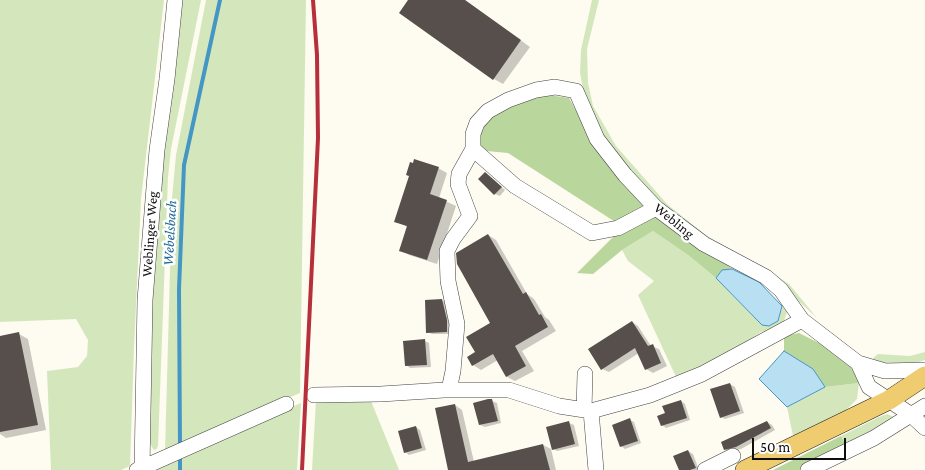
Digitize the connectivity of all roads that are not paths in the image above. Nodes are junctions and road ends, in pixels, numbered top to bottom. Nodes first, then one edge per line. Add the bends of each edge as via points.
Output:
1 (175, 0) edge
2 (473, 149) junction
3 (656, 208) junction
4 (802, 320) junction
5 (858, 363) junction
6 (873, 367) junction
7 (925, 370) edge
8 (585, 374) dead end
9 (925, 376) edge
10 (449, 390) junction
11 (314, 395) dead end
12 (889, 400) junction
13 (286, 404) dead end
14 (925, 406) edge
15 (588, 410) junction
16 (910, 414) junction
17 (925, 428) edge
18 (733, 456) dead end
19 (140, 469) edge
20 (596, 470) edge
21 (705, 470) edge
22 (745, 470) edge
23 (808, 470) edge

1 - 19 street, Weblinger Weg via 157,150 145,300
2 - 3 street via 515,186 592,233 618,228
2 - 3 street, Webling via 477,123 488,111 536,90 555,87 576,91 597,139
2 - 10 street via 459,174 458,184 470,216 447,251 448,280 457,324
3 - 4 street, Webling via 704,244 766,277 781,290
4 - 5 street, Webling
4 - 15 street via 702,374 650,395
5 - 6 street, Webling
5 - 12 street, Webling via 869,387
6 - 7 street, Webling via 885,371
6 - 12 street
8 - 15 street
9 - 12 main road
10 - 11 street
10 - 15 street via 508,390 559,406
12 - 16 street, Webling
12 - 22 main road
13 - 19 street
14 - 16 street
15 - 20 street
16 - 17 street, Webling
16 - 23 street via 874,438
18 - 21 street

